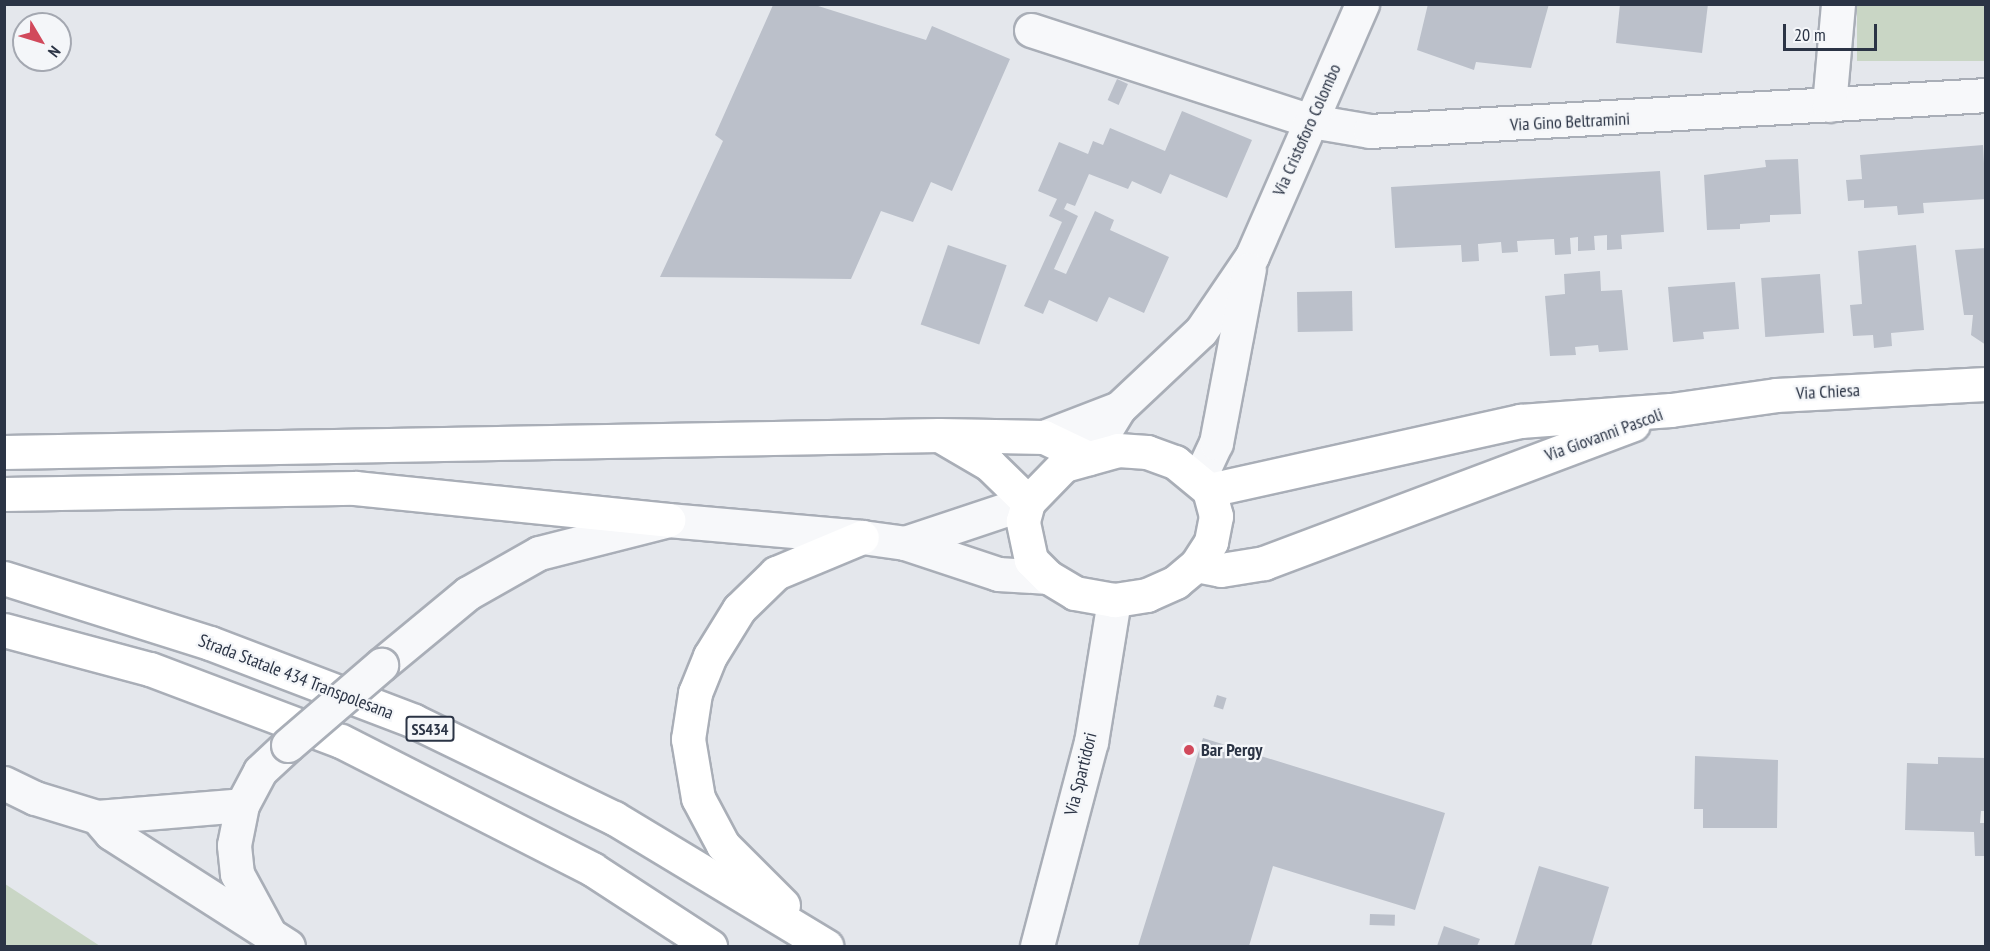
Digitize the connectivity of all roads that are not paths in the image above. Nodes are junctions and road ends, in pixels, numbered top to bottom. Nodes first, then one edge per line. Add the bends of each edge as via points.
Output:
1 (1362, 4) edge
2 (1838, 4) edge
3 (1030, 30) dead end
4 (1986, 95) edge
5 (1829, 105) junction
6 (1311, 121) junction
7 (1251, 256) junction
8 (1986, 384) edge
9 (1119, 408) junction
10 (1671, 410) junction
11 (939, 435) junction
12 (1044, 437) junction
13 (4, 452) edge
14 (1088, 457) junction
15 (1204, 484) junction
16 (4, 494) edge
17 (1029, 502) junction
18 (668, 520) junction
19 (862, 537) junction
20 (905, 543) junction
21 (1196, 565) junction
22 (4, 578) edge
23 (1048, 578) junction
24 (1114, 600) junction
25 (4, 630) edge
26 (4, 783) edge
27 (242, 806) junction
28 (97, 817) junction
29 (592, 869) junction
30 (280, 941) edge
31 (822, 943) edge
32 (689, 946) edge
33 (710, 946) edge
34 (1037, 946) edge

1 - 6 street, Via Cristoforo Colombo
2 - 5 street
3 - 6 street, Via Gino Beltramini
4 - 5 street, Via Gino Beltramini
5 - 6 street, Via Gino Beltramini via 1370,131
6 - 7 street, Via Cristoforo Colombo
7 - 9 street, Via Cristoforo Colombo via 1201,331
7 - 15 street, Via Cristoforo Colombo via 1216,443
8 - 10 main road, Via Chiesa via 1776,395
9 - 12 street
9 - 14 street, Via Cristoforo Colombo
10 - 15 main road, Via Giovanni Pascoli via 1520,421
10 - 21 main road, Via Giovanni Pascoli via 1264,563 1221,570
11 - 12 main road
11 - 13 main road
11 - 17 main road via 989,464
12 - 14 main road
14 - 15 main road via 1118,450 1147,452 1175,462
14 - 17 main road via 1064,465
15 - 21 main road via 1216,516 1211,542
16 - 18 main road via 355,488
17 - 20 street
17 - 23 main road via 1024,541 1031,560
18 - 19 street
18 - 27 street, bridge via 539,553 468,593 260,771
19 - 20 street
19 - 31 main road via 777,573 739,609 710,656 695,693 688,739 698,798 723,845
20 - 23 street via 998,574
21 - 24 main road via 1147,595
22 - 31 main road, Strada Statale 434 Transpolesana / SS434 via 210,643 414,721 614,818
23 - 24 main road via 1075,592
24 - 34 street, Via Spartidori via 1091,742
25 - 29 main road via 150,669 341,741
26 - 28 street via 35,798
27 - 28 street
27 - 30 street via 234,845 237,874
28 - 30 street via 111,833
29 - 32 main road
29 - 33 main road

